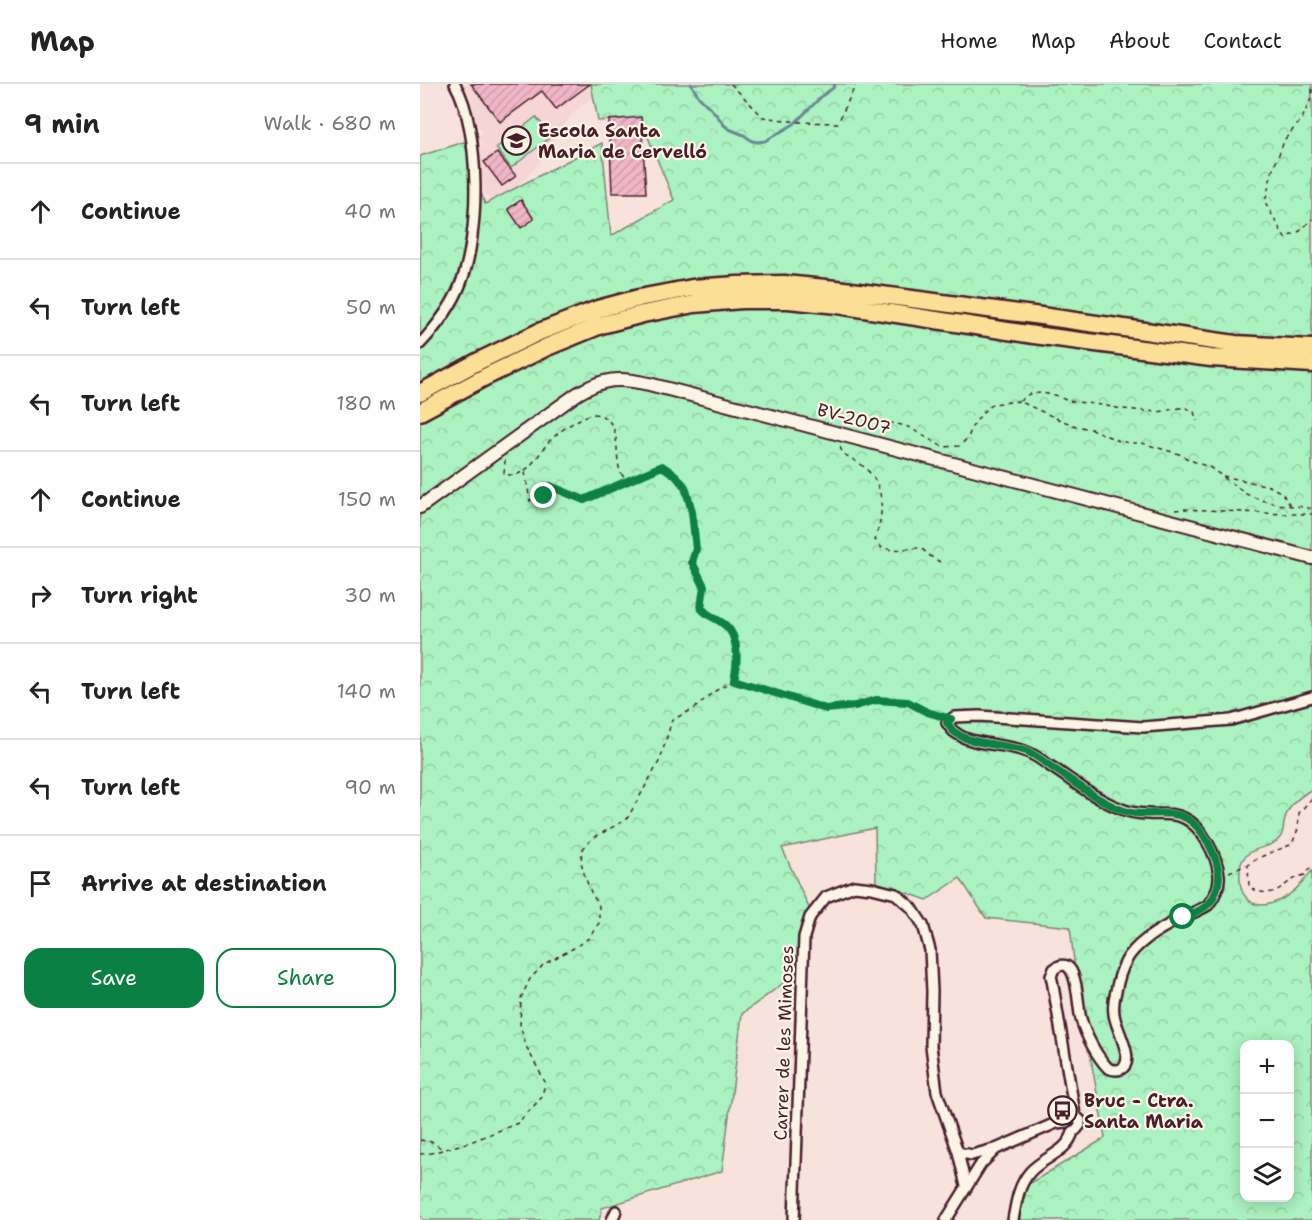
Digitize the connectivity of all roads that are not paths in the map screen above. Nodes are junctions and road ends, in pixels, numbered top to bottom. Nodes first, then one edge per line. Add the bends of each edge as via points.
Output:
1 (455, 84) edge
2 (420, 345) edge
3 (1312, 348) edge
4 (1312, 364) edge
5 (420, 393) edge
6 (420, 412) edge
7 (420, 507) edge
8 (1312, 558) edge
9 (1312, 697) edge
10 (1070, 1119) junction
11 (996, 1149) junction
12 (958, 1152) junction
13 (966, 1186) junction
14 (794, 1220) edge
15 (946, 1220) edge
16 (1013, 1220) edge

1 - 2 street via 466,115 474,163 470,246 464,275 452,303
3 - 5 highway via 1235,344 836,289 737,285 692,288 598,309 539,332
4 - 6 highway via 1211,358 838,305 742,300 684,306 601,325 547,346
7 - 8 street, BV-2007 via 577,394 595,384 625,379
9 - 10 street via 1231,720 1143,727 979,716 954,717 947,723 966,739 1029,753 1115,807 1185,818 1207,841 1216,862 1219,876 1208,904 1154,934 1124,963 1113,1012 1127,1053 1122,1068 1108,1068 1087,1034 1080,1016 1075,978 1069,968 1061,965 1054,969 1051,976
10 - 11 street
10 - 16 street via 1068,1128 1072,1136 1066,1145 1025,1178
11 - 12 street via 972,1155
11 - 13 street
12 - 13 street, Carrer de les Mimoses
12 - 14 street, Carrer de les Mimoses via 937,1092 931,1046 930,950 922,925 912,908 896,894 854,886 826,897 810,917 804,937
13 - 15 street

